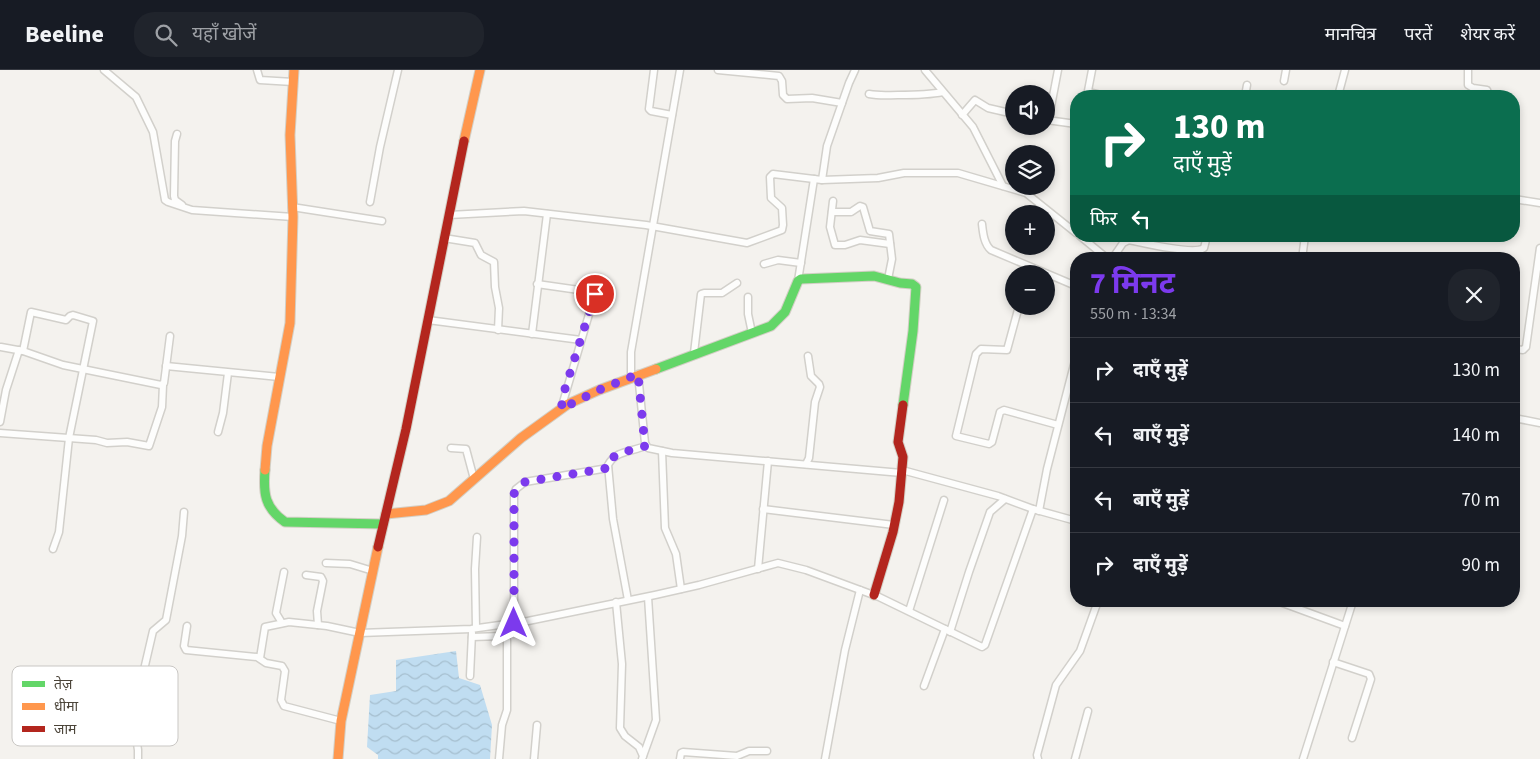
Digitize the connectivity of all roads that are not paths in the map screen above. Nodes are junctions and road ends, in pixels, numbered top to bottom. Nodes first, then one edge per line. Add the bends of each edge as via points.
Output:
1 (104, 70) edge
2 (257, 70) edge
3 (294, 70) edge
4 (398, 70) edge
5 (480, 70) edge
6 (654, 70) edge
7 (680, 70) edge
8 (718, 70) edge
9 (855, 70) edge
10 (925, 70) edge
11 (1058, 70) edge
12 (1092, 70) edge
13 (1286, 70) edge
14 (1345, 70) edge
15 (1468, 70) edge
16 (1284, 81) dead end
17 (293, 82) junction
18 (1055, 85) edge
19 (1247, 85) dead end
20 (1089, 90) edge
21 (1246, 90) edge
22 (1340, 90) edge
23 (1486, 90) edge
24 (943, 92) junction
25 (869, 94) dead end
26 (842, 103) junction
27 (1005, 112) edge
28 (672, 115) junction
29 (962, 115) junction
30 (1055, 121) edge
31 (1070, 123) edge
32 (177, 134) dead end
33 (814, 180) junction
34 (822, 180) junction
35 (1004, 186) junction
36 (1520, 200) edge
37 (833, 201) dead end
38 (370, 202) dead end
39 (1540, 203) edge
40 (185, 208) junction
41 (293, 212) junction
42 (832, 212) junction
43 (547, 214) junction
44 (449, 215) junction
45 (382, 221) dead end
46 (982, 224) dead end
47 (653, 226) junction
48 (1070, 226) edge
49 (444, 238) junction
50 (1088, 242) edge
51 (1125, 242) edge
52 (1140, 242) edge
53 (1206, 242) edge
54 (890, 244) junction
55 (1540, 248) edge
56 (1200, 250) joint
57 (1101, 252) edge
58 (1116, 252) edge
59 (801, 263) junction
60 (764, 264) dead end
61 (1028, 265) edge
62 (1055, 277) edge
63 (888, 279) junction
64 (798, 281) junction
65 (737, 283) dead end
66 (1070, 283) edge
67 (537, 284) junction
68 (748, 297) dead end
69 (1016, 315) edge
70 (428, 320) junction
71 (498, 330) junction
72 (752, 333) junction
73 (532, 334) junction
74 (170, 336) dead end
75 (581, 340) junction
76 (1, 347) edge
77 (1520, 350) edge
78 (21, 351) junction
79 (694, 353) junction
80 (808, 356) dead end
81 (166, 366) junction
82 (82, 369) junction
83 (228, 373) junction
84 (635, 376) junction
85 (279, 377) junction
86 (1070, 380) edge
87 (162, 384) junction
88 (561, 409) junction
89 (1520, 419) edge
90 (0, 422) edge
91 (1540, 423) edge
92 (1058, 425) junction
93 (218, 432) dead end
94 (0, 433) edge
95 (69, 438) junction
96 (645, 446) junction
97 (451, 448) dead end
98 (662, 451) junction
99 (768, 460) junction
100 (806, 464) junction
101 (608, 468) junction
102 (902, 472) junction
103 (474, 478) junction
104 (1005, 499) junction
105 (944, 500) dead end
106 (763, 509) junction
107 (1036, 510) junction
108 (184, 512) dead end
109 (386, 514) junction
110 (1070, 519) edge
111 (384, 524) junction
112 (894, 525) junction
113 (477, 537) dead end
114 (53, 549) dead end
115 (326, 563) dead end
116 (758, 569) junction
117 (373, 571) junction
118 (284, 572) dead end
119 (306, 575) dead end
120 (681, 590) junction
121 (860, 590) junction
122 (874, 595) junction
123 (648, 596) junction
124 (628, 600) junction
125 (616, 602) junction
126 (1096, 607) edge
127 (1294, 607) edge
128 (1351, 607) edge
129 (909, 611) junction
130 (282, 623) junction
131 (514, 623) junction
132 (318, 625) junction
133 (187, 626) dead end
134 (1345, 626) junction
135 (474, 629) junction
136 (948, 631) junction
137 (360, 633) junction
138 (472, 637) junction
139 (260, 658) junction
140 (1333, 662) junction
141 (145, 666) edge
142 (470, 676) dead end
143 (924, 686) dead end
144 (1088, 711) dead end
145 (341, 721) junction
146 (537, 725) dead end
147 (1352, 738) dead end
148 (138, 746) edge
149 (767, 751) dead end
150 (642, 758) edge
151 (138, 759) edge
152 (338, 759) edge
153 (499, 759) edge
154 (534, 759) edge
155 (680, 759) edge
156 (825, 759) edge
157 (1038, 759) edge
158 (1075, 759) edge
159 (1303, 759) edge

1 - 40 street via 136,97 153,132 165,200
2 - 17 street via 260,80
3 - 17 street
4 - 38 street
5 - 44 street
6 - 28 street via 649,109
7 - 28 street
8 - 26 street via 779,76 787,99 812,98
9 - 26 street
10 - 24 street
11 - 18 street
12 - 20 street
13 - 16 street
14 - 22 street
15 - 23 street via 1468,86
17 - 41 street via 290,135
19 - 21 street
24 - 25 street via 921,96
24 - 29 street
26 - 34 street via 826,146
27 - 29 street via 988,108 975,100
28 - 47 street
29 - 35 street via 973,127
30 - 31 street
32 - 40 street via 174,196
33 - 34 street
33 - 47 street via 770,175 771,198 782,208 782,230 750,243
33 - 59 street
34 - 35 street via 878,178 904,173 958,174
35 - 48 street via 1026,193
36 - 39 street
37 - 42 street
40 - 41 street
41 - 45 street
41 - 85 street via 290,323
42 - 54 street via 851,212 863,207 869,230 889,234
42 - 54 street via 834,245 860,240
43 - 44 street via 524,211
43 - 47 street
43 - 67 street
44 - 49 street
46 - 61 street via 985,241 991,250
47 - 84 street via 631,352
49 - 70 street
49 - 71 street via 475,243 481,255 494,262
50 - 57 street
51 - 58 street
52 - 56 street
53 - 56 street
54 - 63 street via 892,259
55 - 77 street via 1526,347
59 - 60 street via 778,260
59 - 64 street
62 - 66 street
63 - 64 street via 874,276 804,278
63 - 102 street via 916,287 898,442 903,457
64 - 72 street via 779,321
65 - 79 street via 722,293 701,294
67 - 73 street
67 - 75 street via 595,294
68 - 72 street
69 - 92 street via 1006,350 981,349 976,354 956,436 990,444 1000,412 1004,410
70 - 71 street
70 - 109 street
71 - 73 street
72 - 79 street
73 - 75 street
74 - 81 street
75 - 88 street
76 - 78 street
78 - 82 street
78 - 82 street via 31,312 65,320 72,315 91,320 93,323
78 - 90 street via 6,390
79 - 84 street
80 - 100 street via 811,376 820,387
81 - 83 street
81 - 87 street
82 - 87 street
82 - 95 street
83 - 85 street
83 - 93 street
84 - 88 street
84 - 96 street
85 - 111 street via 264,479 265,496 273,514 285,522
86 - 92 street
87 - 95 street via 162,408 149,446
88 - 103 street
89 - 91 street
92 - 107 street
94 - 95 street
95 - 114 street via 59,532
96 - 98 street
96 - 101 street via 622,452 610,460
97 - 103 street via 466,449
98 - 99 street
98 - 120 street via 665,528 676,554
99 - 100 street
99 - 106 street
100 - 102 street
101 - 124 street via 613,519
101 - 131 street via 525,482 516,489
102 - 104 street
102 - 112 street
103 - 109 street via 438,507 413,513
104 - 107 street
104 - 136 street via 990,512
105 - 129 street
106 - 112 street
106 - 116 street
107 - 110 street
107 - 136 street via 985,645 978,646
108 - 141 street via 166,620 153,631
109 - 111 street
111 - 117 street
112 - 122 street
113 - 135 street
115 - 117 street via 350,564
116 - 120 street
116 - 121 street via 784,564
117 - 137 street
118 - 130 street via 276,613
119 - 132 street via 320,577 323,581 317,611
120 - 123 street
121 - 122 street
121 - 156 street via 845,650
122 - 129 street
123 - 124 street
123 - 150 street via 656,720
124 - 125 street
125 - 131 street
125 - 150 street via 622,664 620,728 638,745
126 - 157 street via 1080,651 1056,685
127 - 134 street
128 - 134 street
129 - 136 street
130 - 132 street
130 - 139 street via 265,627
131 - 135 street
132 - 137 street
133 - 139 street via 186,650
134 - 140 street
135 - 137 street
135 - 138 street
136 - 143 street
137 - 145 street
138 - 142 street
138 - 153 street via 502,636 507,640 507,710 502,725
139 - 145 street via 284,668 281,700 284,706
140 - 147 street via 1369,674 1371,679
140 - 159 street
144 - 158 street
145 - 152 street
146 - 154 street
148 - 151 street
149 - 155 street via 749,751 737,756 683,752

